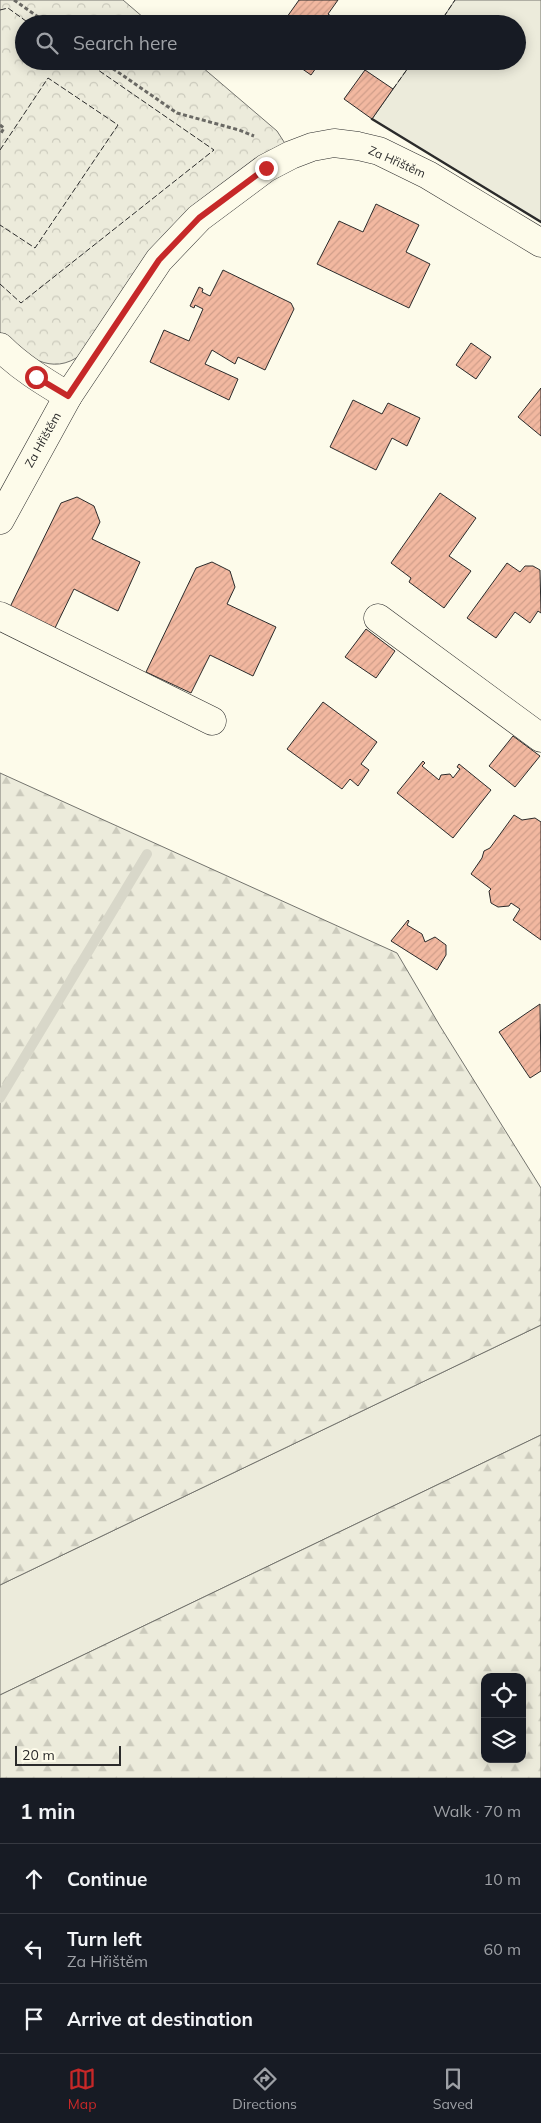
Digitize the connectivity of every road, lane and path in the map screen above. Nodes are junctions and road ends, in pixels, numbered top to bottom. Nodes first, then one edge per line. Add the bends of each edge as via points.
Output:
1 (14, 0) edge
2 (35, 15) edge
3 (115, 70) edge
4 (0, 125) edge
5 (0, 135) edge
6 (291, 155) junction
7 (541, 243) edge
8 (0, 347) edge
9 (68, 396) junction
10 (0, 520) edge
11 (0, 616) edge
12 (378, 618) dead end
13 (212, 721) dead end
14 (541, 738) edge

1 - 2 path
3 - 6 path via 177,113 239,130
4 - 5 path via 4,128
6 - 7 street, Za Hřištěm via 312,147 334,144 379,151 428,175
6 - 9 street, Za Hřištěm via 242,184 178,238 154,266
8 - 9 street via 36,377
9 - 10 street, Za Hřištěm
11 - 13 street
12 - 14 street

